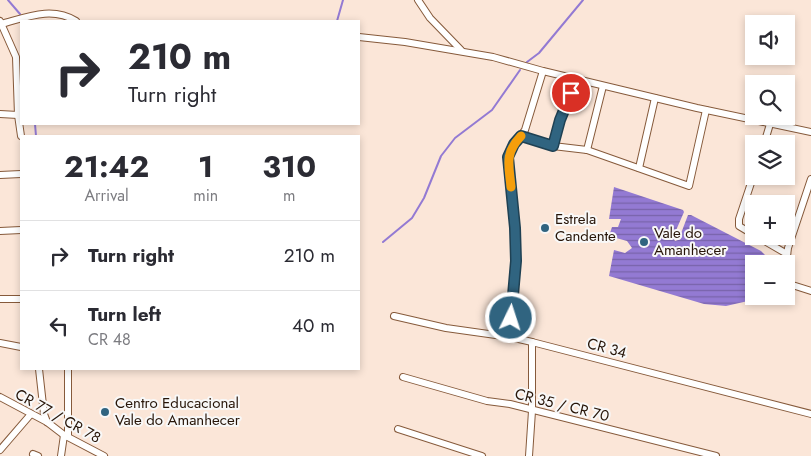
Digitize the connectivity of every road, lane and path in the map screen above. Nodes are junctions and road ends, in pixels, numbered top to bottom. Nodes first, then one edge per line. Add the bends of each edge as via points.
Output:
1 (418, 0) edge
2 (74, 20) edge
3 (1, 23) edge
4 (360, 37) edge
5 (462, 52) junction
6 (543, 71) junction
7 (577, 79) junction
8 (603, 86) junction
9 (655, 98) junction
10 (706, 110) junction
11 (0, 114) edge
12 (18, 115) junction
13 (745, 119) edge
14 (775, 125) edge
15 (811, 132) edge
16 (21, 135) edge
17 (521, 136) junction
18 (553, 146) junction
19 (587, 150) junction
20 (640, 168) junction
21 (20, 174) edge
22 (0, 175) edge
23 (811, 179) edge
24 (745, 203) edge
25 (745, 229) edge
26 (20, 230) edge
27 (0, 231) edge
28 (771, 245) edge
29 (787, 254) joint
30 (795, 286) edge
31 (811, 291) edge
32 (20, 298) edge
33 (0, 299) edge
34 (394, 316) dead end
35 (510, 337) junction
36 (532, 342) junction
37 (0, 343) edge
38 (20, 347) edge
39 (39, 370) edge
40 (68, 370) edge
41 (403, 377) dead end
42 (0, 397) edge
43 (532, 411) junction
44 (31, 414) junction
45 (811, 414) edge
46 (47, 422) junction
47 (398, 430) dead end
48 (66, 436) junction
49 (0, 450) edge
50 (61, 456) edge
51 (104, 456) edge
52 (482, 456) edge
53 (529, 456) edge
54 (716, 456) edge

1 - 5 street
2 - 3 street via 66,15 44,13
3 - 12 street via 16,58
4 - 5 street
5 - 6 street
6 - 7 street
6 - 17 street
7 - 8 street
7 - 18 street
8 - 9 street
8 - 19 street
9 - 10 street
9 - 20 street
10 - 13 street
10 - 20 street via 689,186
11 - 12 street
12 - 16 street
14 - 15 street
17 - 18 street
17 - 35 street via 508,157 516,261
18 - 19 street
19 - 20 street
21 - 22 street
23 - 29 street
24 - 25 street via 740,219 740,226
26 - 27 street
28 - 29 street
30 - 31 street
32 - 33 street
34 - 35 street, CR 34 via 446,328
35 - 36 street, CR 34
36 - 43 street
36 - 45 street, CR 34
37 - 38 street
39 - 46 street
40 - 48 street
41 - 43 street, CR 35 / CR 70
42 - 44 street, CR 77 / CR 78
43 - 53 street
43 - 54 street, CR 35 / CR 70
44 - 46 street, CR 77 / CR 78
44 - 49 street
46 - 48 street, CR 77 / CR 78
47 - 52 street
48 - 50 street
48 - 51 street, CR 77 / CR 78

